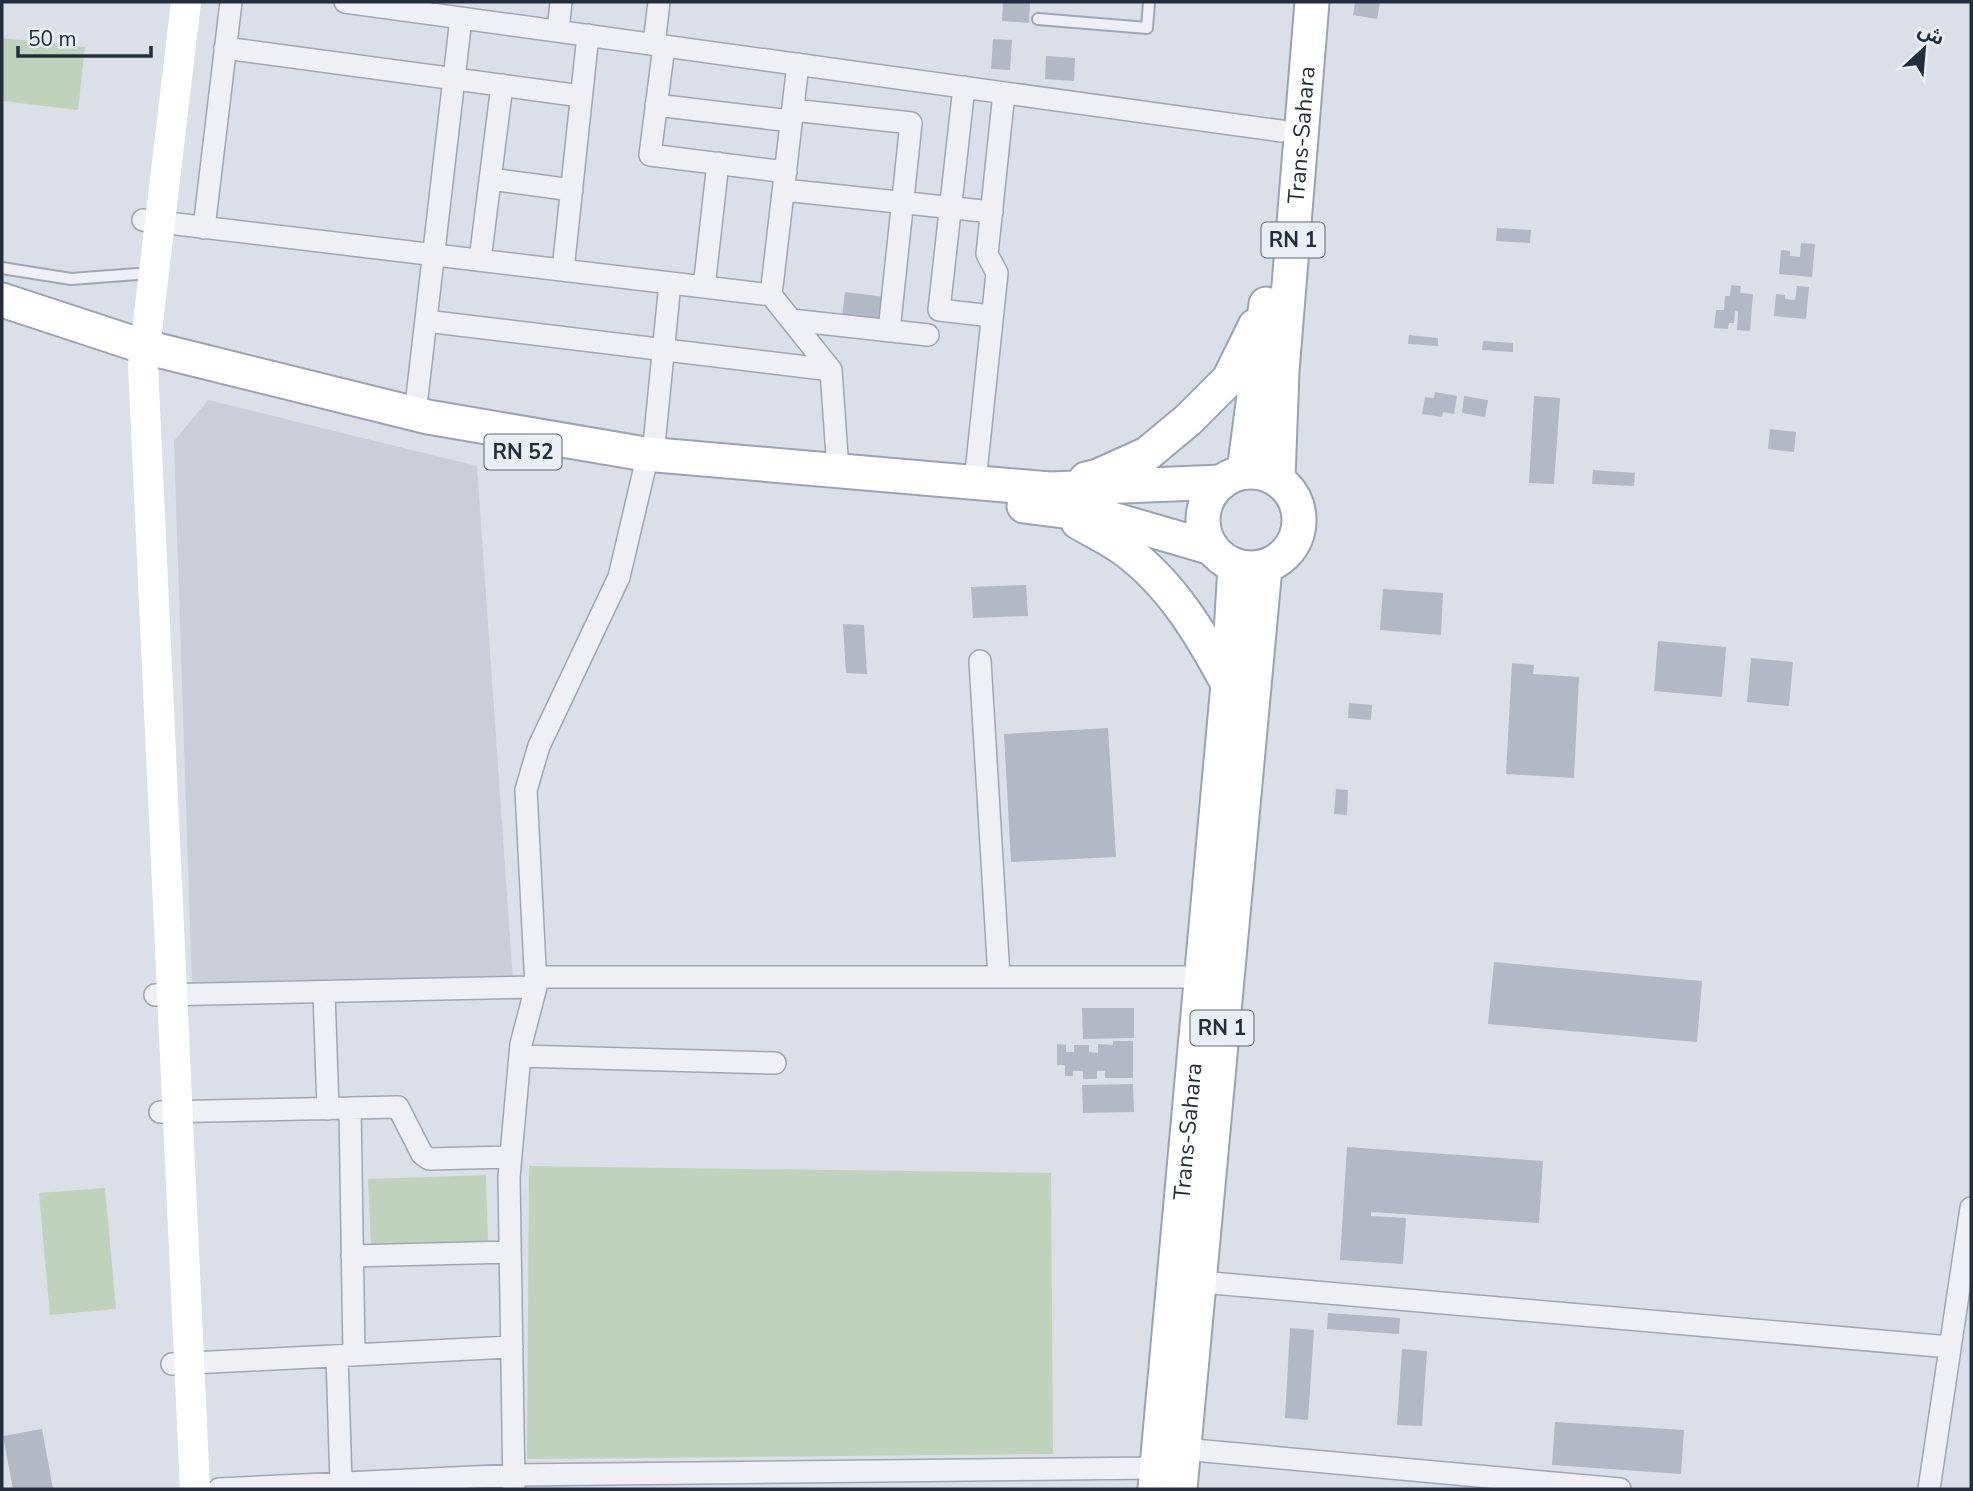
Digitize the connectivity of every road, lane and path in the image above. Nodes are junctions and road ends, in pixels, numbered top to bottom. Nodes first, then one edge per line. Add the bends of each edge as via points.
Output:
1 (168, 2) edge
2 (186, 2) edge
3 (231, 2) edge
4 (561, 2) edge
5 (659, 2) edge
6 (1149, 2) edge
7 (1292, 2) edge
8 (1312, 2) edge
9 (357, 3) edge
10 (461, 18) junction
11 (1038, 19) dead end
12 (558, 31) junction
13 (588, 35) junction
14 (659, 45) junction
15 (225, 48) junction
16 (798, 64) junction
17 (454, 79) junction
18 (502, 85) junction
19 (964, 87) junction
20 (1004, 93) junction
21 (582, 96) junction
22 (656, 105) junction
23 (792, 116) junction
24 (1281, 131) junction
25 (718, 163) junction
26 (490, 179) junction
27 (785, 181) junction
28 (572, 190) junction
29 (903, 202) junction
30 (951, 207) junction
31 (992, 212) junction
32 (151, 221) junction
33 (204, 228) junction
34 (434, 255) junction
35 (480, 260) junction
36 (2, 268) edge
37 (563, 270) junction
38 (137, 274) junction
39 (670, 283) junction
40 (704, 287) junction
41 (771, 295) junction
42 (2, 300) edge
43 (1267, 303) junction
44 (992, 316) junction
45 (2, 320) edge
46 (791, 320) junction
47 (426, 321) junction
48 (889, 331) junction
49 (928, 335) dead end
50 (663, 349) junction
51 (136, 354) junction
52 (831, 370) junction
53 (415, 414) junction
54 (647, 460) junction
55 (838, 470) junction
56 (1233, 477) junction
57 (1278, 480) junction
58 (975, 482) junction
59 (1054, 499) junction
60 (1237, 560) junction
61 (980, 661) dead end
62 (1228, 684) junction
63 (999, 977) junction
64 (1201, 977) junction
65 (536, 982) junction
66 (324, 992) junction
67 (164, 995) junction
68 (520, 1056) junction
69 (775, 1063) dead end
70 (350, 1108) junction
71 (328, 1109) junction
72 (169, 1112) junction
73 (511, 1157) junction
74 (1971, 1208) edge
75 (510, 1252) junction
76 (352, 1256) junction
77 (1186, 1281) junction
78 (512, 1347) junction
79 (1950, 1347) junction
80 (345, 1355) junction
81 (180, 1364) junction
82 (1167, 1469) edge
83 (514, 1482) edge
84 (341, 1483) junction
85 (304, 1487) edge
86 (177, 1489) edge
87 (194, 1489) edge
88 (219, 1489) edge
89 (1620, 1489) edge
90 (1929, 1489) edge

1 - 32 main road
2 - 32 main road
3 - 15 street
4 - 12 street
5 - 14 street
6 - 11 lane via 1147,27
7 - 24 main road, Trans-Sahara / RN 1
8 - 57 main road, Trans-Sahara / RN 1 via 1282,370
9 - 10 street
10 - 12 street
10 - 17 street
12 - 13 street
13 - 14 street
13 - 21 street
14 - 16 street
14 - 22 street
15 - 17 street
15 - 33 street
16 - 19 street
16 - 23 street
17 - 18 street
17 - 34 street
18 - 21 street
18 - 26 street
19 - 20 street
19 - 30 street
20 - 24 street
20 - 31 street
21 - 28 street
22 - 23 street
22 - 25 street via 650,155
23 - 27 street
23 - 29 street via 911,123
24 - 43 main road, Trans-Sahara / RN 1
25 - 27 street
25 - 40 street
26 - 28 street
26 - 35 street
27 - 29 street
27 - 41 street
28 - 37 street
29 - 30 street
29 - 48 street
30 - 31 street
30 - 44 street via 939,310
31 - 44 street via 987,254 997,273
32 - 33 street
32 - 38 main road
32 - 51 main road
33 - 34 street
34 - 35 street
34 - 47 street
35 - 37 street
36 - 38 lane via 71,279
37 - 39 street
38 - 51 main road
39 - 40 street
39 - 50 street
40 - 41 street
41 - 46 street
42 - 51 main road, RN 52
43 - 56 main road, Trans-Sahara / RN 1
43 - 59 main road via 1228,379 1188,420 1147,454
44 - 58 street
45 - 51 main road, RN 52
46 - 48 street
46 - 52 street
47 - 50 street
47 - 53 street
48 - 49 street
50 - 52 street
50 - 54 street
51 - 53 main road, RN 52
51 - 54 main road, RN 52 via 426,437
51 - 67 main road
52 - 55 street
53 - 54 main road, RN 52
54 - 55 main road, RN 52
54 - 59 main road, RN 52
54 - 65 street via 619,577 529,774 526,790
55 - 58 main road, RN 52
56 - 57 main road via 1256,472
56 - 59 main road
56 - 60 main road via 1211,492 1203,520 1205,535
57 - 60 main road via 1293,497 1300,519 1290,549 1279,560
58 - 59 main road, RN 52
59 - 60 main road
59 - 62 main road via 1158,580 1196,625
60 - 62 main road, Trans-Sahara / RN 1
60 - 77 main road, Trans-Sahara / RN 1
61 - 63 street
62 - 64 main road, Trans-Sahara / RN 1
63 - 64 street
63 - 65 street
64 - 77 main road, Trans-Sahara / RN 1
65 - 66 street
65 - 68 street
66 - 67 street
66 - 71 street
67 - 72 main road
68 - 69 street
68 - 73 street
70 - 71 street
70 - 73 street via 398,1107 429,1159
70 - 76 street
71 - 72 street
72 - 81 main road
73 - 75 street
74 - 79 street
75 - 76 street
75 - 78 street
76 - 80 street
77 - 79 street
77 - 82 main road, Trans-Sahara / RN 1
78 - 80 street
78 - 83 street
79 - 90 street
80 - 81 street
80 - 84 street
81 - 86 main road
81 - 87 main road
82 - 83 street
82 - 89 street
83 - 84 street
84 - 85 street
85 - 88 street

